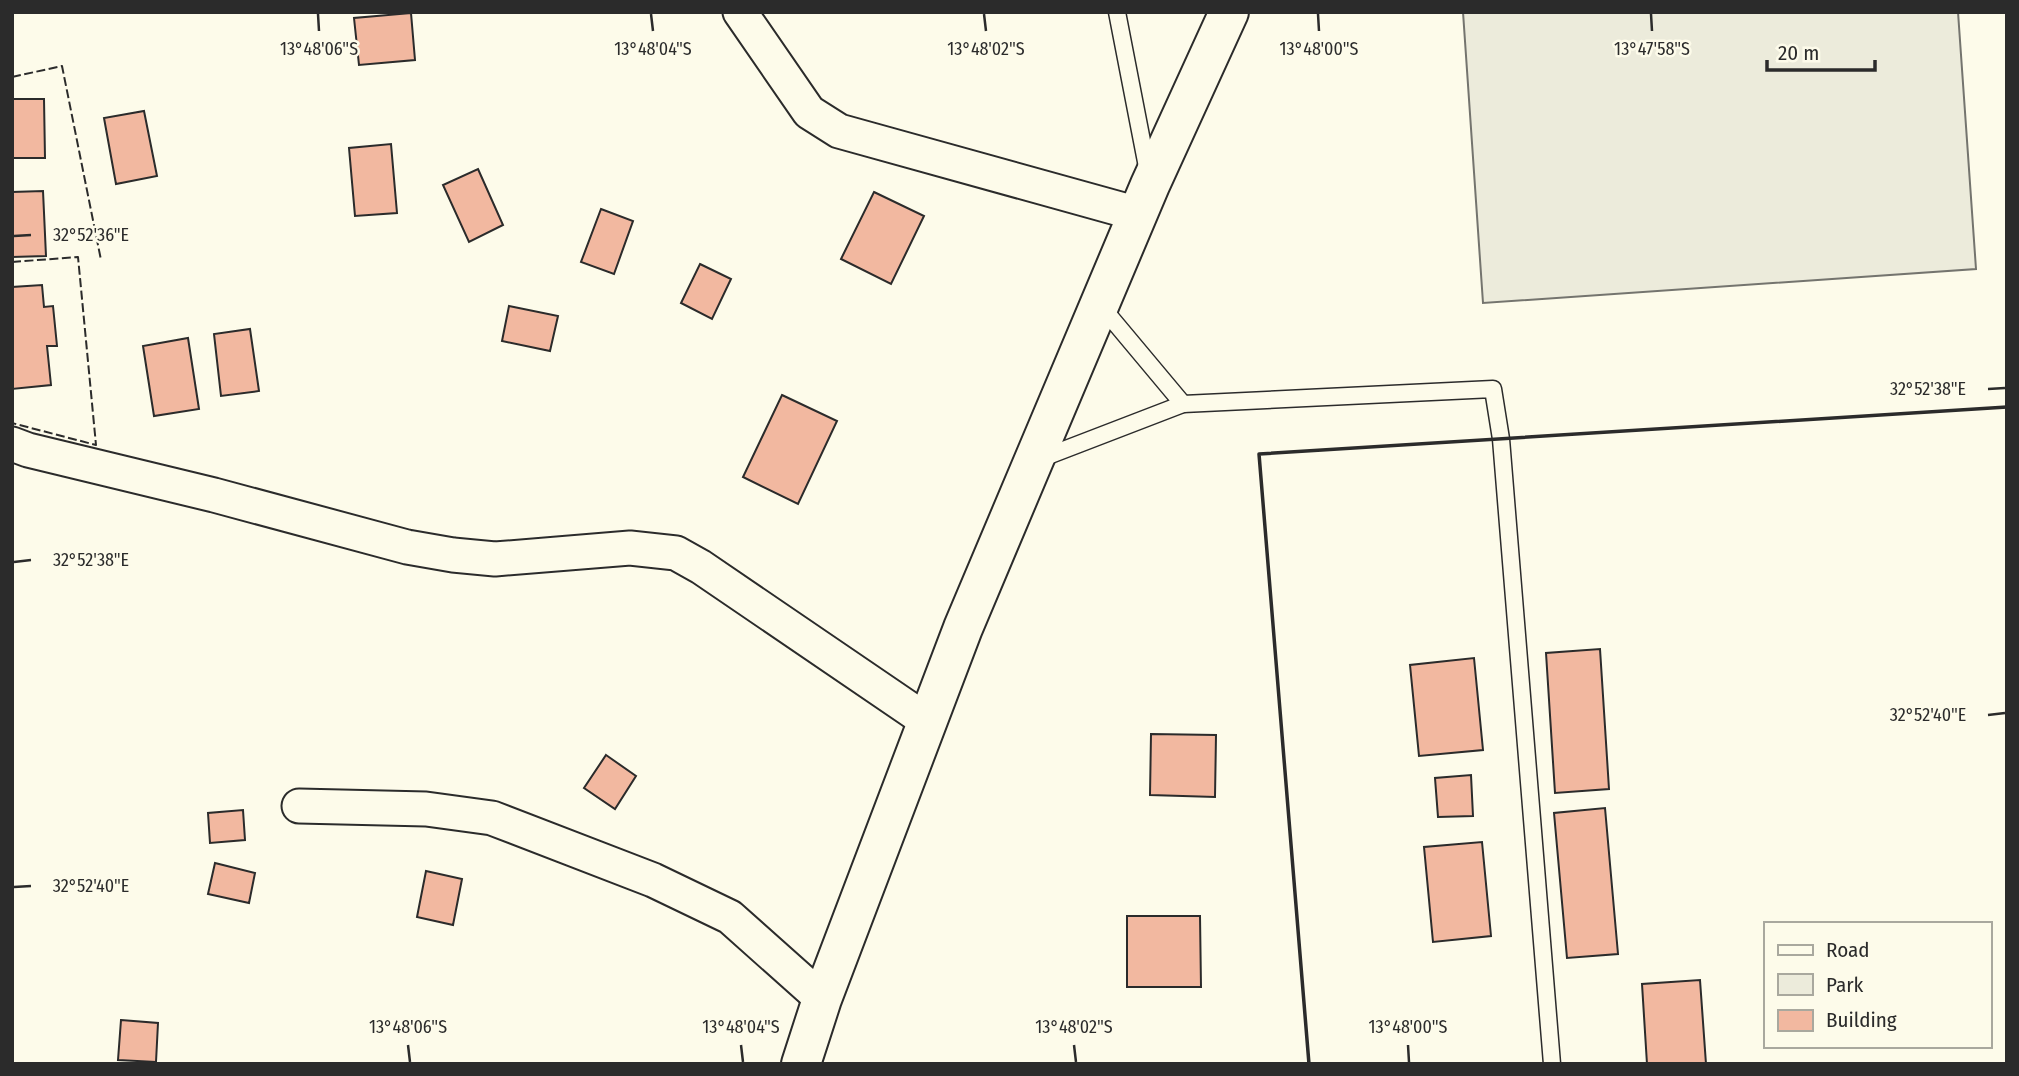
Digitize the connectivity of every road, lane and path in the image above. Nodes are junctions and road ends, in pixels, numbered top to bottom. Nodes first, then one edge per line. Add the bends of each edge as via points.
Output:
1 (740, 12) edge
2 (1117, 12) edge
3 (1229, 12) edge
4 (1144, 199) junction
5 (1100, 305) junction
6 (1183, 404) junction
7 (12, 444) edge
8 (1034, 461) junction
9 (927, 721) junction
10 (299, 806) dead end
11 (822, 999) junction
12 (800, 1064) edge
13 (1552, 1064) edge

1 - 4 street via 808,112 839,131
2 - 4 lane
3 - 4 highway
4 - 5 highway
5 - 6 lane
5 - 8 highway
6 - 8 lane
6 - 13 lane via 1493,389 1501,439
7 - 9 street via 453,555 495,559 630,548 676,554
8 - 9 highway
9 - 11 highway
10 - 11 street via 426,809 492,818 653,880 730,917
11 - 12 highway

